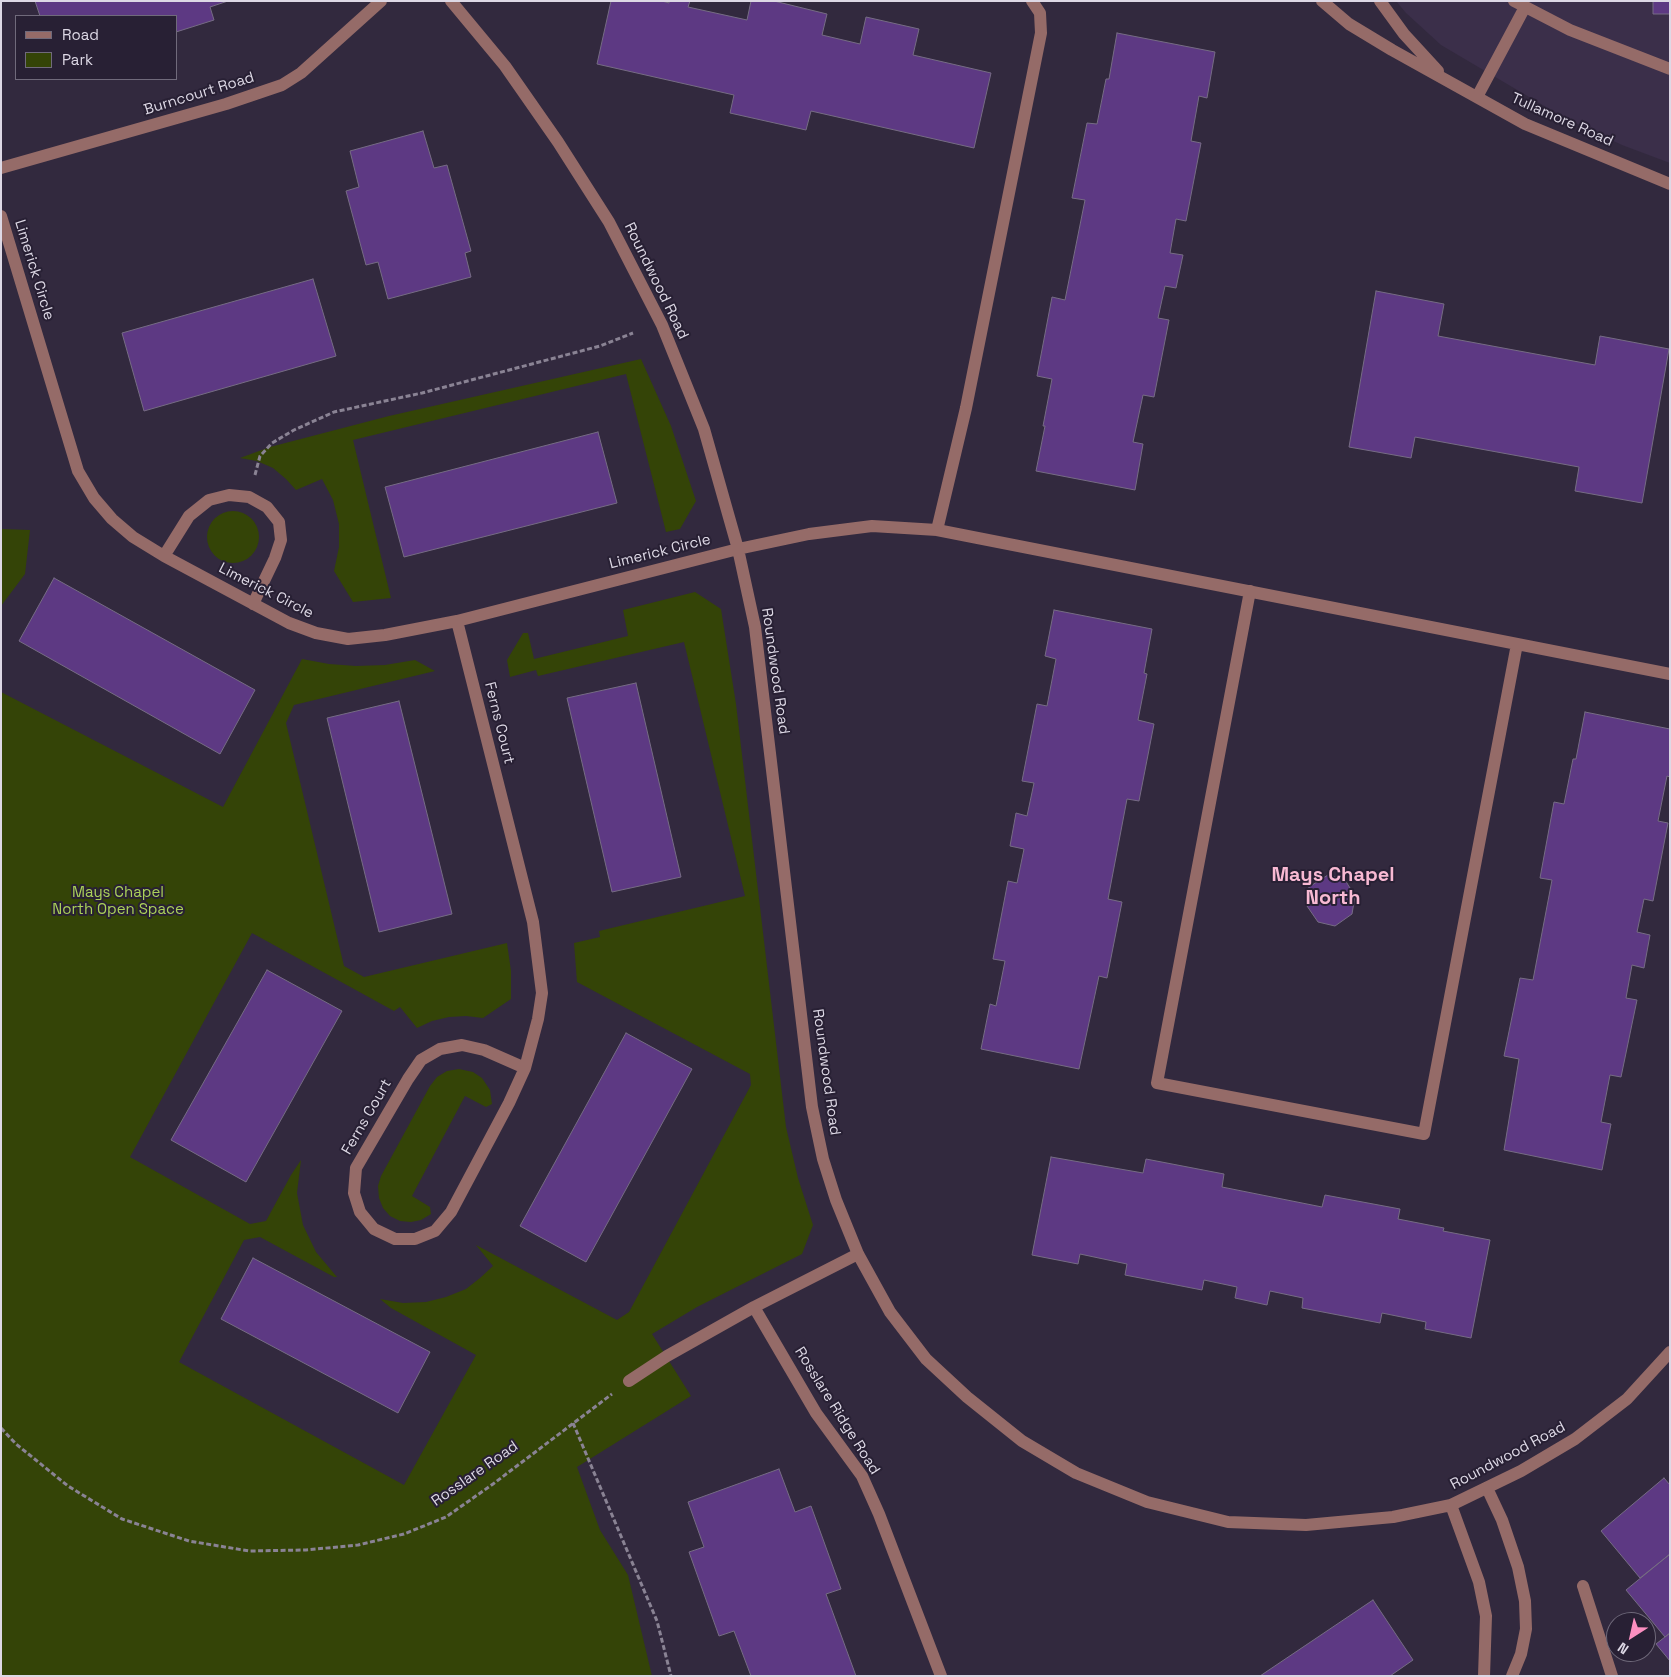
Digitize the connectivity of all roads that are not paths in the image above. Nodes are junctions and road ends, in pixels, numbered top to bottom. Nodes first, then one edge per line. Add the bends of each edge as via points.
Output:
1 (381, 1) edge
2 (451, 1) edge
3 (1032, 1) edge
4 (1322, 1) edge
5 (1380, 1) edge
6 (1519, 4) edge
7 (1670, 70) edge
8 (1444, 78) junction
9 (1477, 97) junction
10 (1, 168) edge
11 (1670, 184) edge
12 (1, 216) edge
13 (937, 530) junction
14 (738, 549) junction
15 (164, 556) junction
16 (1250, 591) junction
17 (253, 604) junction
18 (457, 621) junction
19 (1517, 644) junction
20 (1670, 674) edge
21 (524, 1068) junction
22 (858, 1254) junction
23 (754, 1307) junction
24 (1670, 1352) edge
25 (629, 1381) road end
26 (1487, 1488) junction
27 (1451, 1505) junction
28 (1583, 1586) dead end
29 (941, 1676) edge
30 (1484, 1676) edge
31 (1512, 1676) edge
32 (1612, 1676) edge

1 - 10 street, Burncourt Road via 301,73 282,85
2 - 14 street, Roundwood Road via 504,66 610,222 662,326 704,428
3 - 13 street via 1040,13 1041,33 966,408
4 - 8 street, Tullamore Road via 1349,24
5 - 8 street, Tullamore Road via 1404,34
6 - 7 street via 1570,30
6 - 9 street
8 - 9 street, Tullamore Road
9 - 11 street, Tullamore Road via 1525,124
12 - 15 street, Limerick Circle via 78,471 94,498 112,519
13 - 14 street, Limerick Circle via 872,526 809,534
13 - 16 street, Limerick Circle
14 - 18 street, Limerick Circle
14 - 22 street, Roundwood Road via 755,627 812,1107 823,1159
15 - 17 street, Limerick Circle
15 - 17 street via 189,516 209,500 229,495 249,497 267,507 279,522 281,540
16 - 19 street, Limerick Circle
16 - 19 street via 1157,1082 1166,1084 1424,1134
17 - 18 street, Limerick Circle via 289,624 348,639
18 - 21 street, Ferns Court via 533,922 542,993
19 - 20 street, Limerick Circle
21 - 21 street, Ferns Court via 451,1212 435,1231 415,1238 395,1239 374,1229 360,1212 354,1193 356,1168 421,1060 440,1049 462,1045 484,1050
22 - 23 street
22 - 27 street, Roundwood Road via 890,1312 926,1359 967,1397 1022,1440 1076,1473 1147,1502 1228,1522 1306,1525 1393,1517
23 - 25 street via 666,1356
23 - 29 street, Rosslare Ridge Road via 816,1413 862,1476
24 - 26 street, Roundwood Road via 1627,1399 1575,1439
26 - 27 street, Roundwood Road
26 - 31 street via 1518,1567 1525,1601 1526,1630
27 - 30 street via 1479,1582 1486,1616
28 - 32 street

